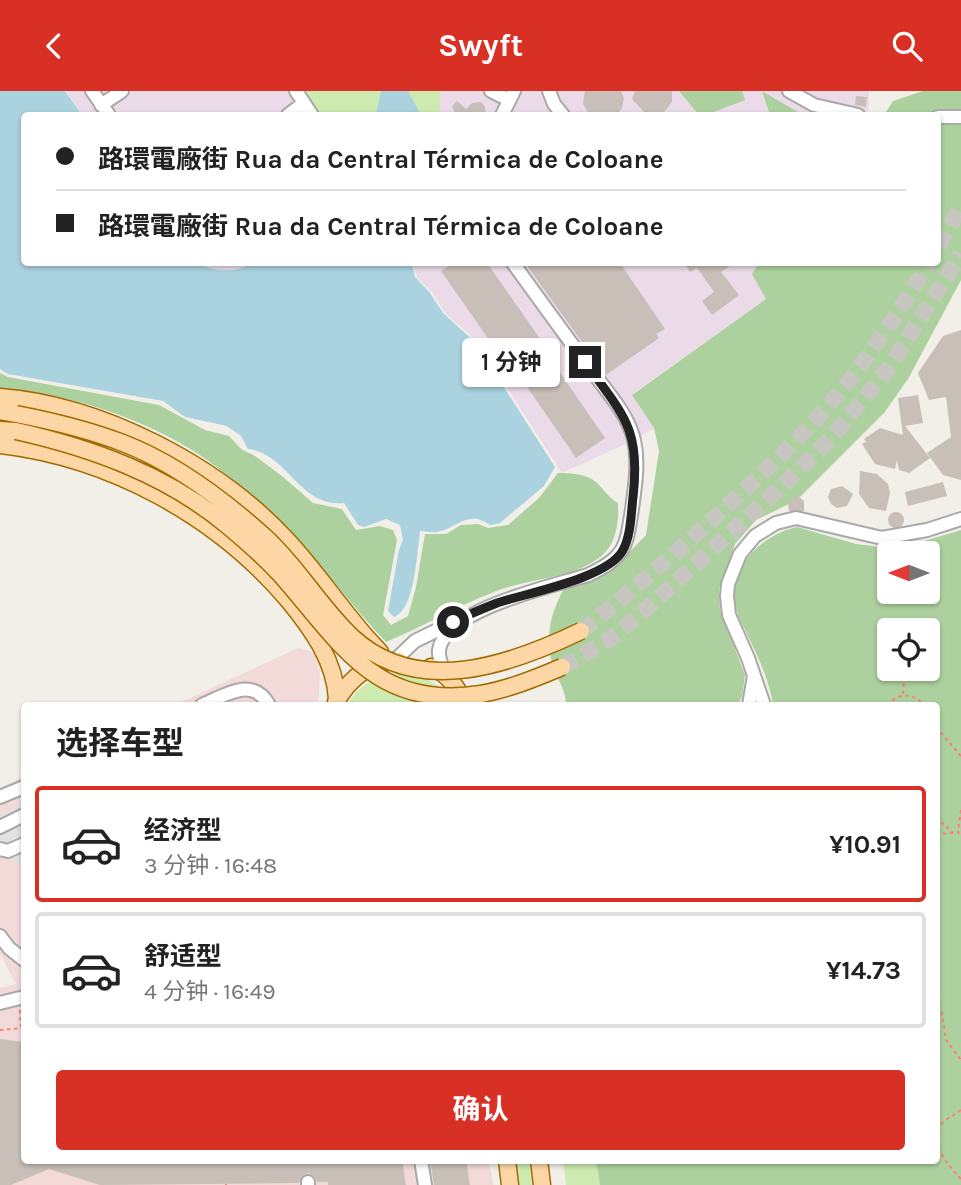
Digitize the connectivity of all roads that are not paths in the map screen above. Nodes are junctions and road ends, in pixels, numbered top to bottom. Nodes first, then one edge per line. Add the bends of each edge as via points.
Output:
1 (92, 91) edge
2 (122, 91) edge
3 (296, 91) edge
4 (491, 91) edge
5 (549, 91) edge
6 (789, 91) edge
7 (512, 95) edge
8 (304, 103) junction
9 (105, 110) edge
10 (293, 112) edge
11 (310, 112) edge
12 (504, 112) edge
13 (561, 112) edge
14 (845, 112) edge
15 (941, 117) edge
16 (961, 117) edge
17 (515, 266) edge
18 (0, 397) edge
19 (8, 413) edge
20 (8, 430) edge
21 (0, 445) edge
22 (961, 519) edge
23 (471, 613) junction
24 (581, 631) tunnel mouth
25 (394, 661) junction
26 (562, 667) tunnel mouth
27 (755, 675) junction
28 (446, 676) junction
29 (209, 702) edge
30 (267, 702) edge
31 (335, 702) edge
32 (465, 702) edge
33 (750, 702) edge
34 (763, 702) edge
35 (21, 788) edge
36 (3, 797) edge
37 (21, 816) edge
38 (0, 827) edge
39 (21, 845) edge
40 (0, 849) edge
41 (0, 936) edge
42 (21, 958) edge
43 (21, 998) edge
44 (0, 1003) edge
45 (422, 1164) edge
46 (507, 1164) edge
47 (539, 1164) edge
48 (425, 1185) edge
49 (510, 1185) edge
50 (542, 1185) edge

1 - 9 street
2 - 9 street
3 - 8 street
4 - 7 street
5 - 13 street
6 - 14 street via 814,105
7 - 12 street
8 - 10 street
8 - 11 street
15 - 16 street
17 - 23 street via 631,430 635,486 627,541 617,559 588,575
18 - 25 main road via 89,416 211,475 285,538 367,638
19 - 24 main road, bridge via 85,430 159,460 267,538 352,637 393,664 439,671 474,668 516,658
20 - 26 main road, bridge via 61,441 116,460 197,504 264,559 358,662 395,686 429,695 480,694
21 - 31 main road via 93,466 183,509 222,537 251,560 302,617 329,663
22 - 27 street via 882,538 796,518 755,536 740,554 727,596 729,615
23 - 25 street via 415,641
23 - 28 street via 442,641 439,655
25 - 28 main road via 424,665
25 - 31 main road via 361,672
27 - 33 street
27 - 34 street
28 - 32 main road
29 - 30 street via 249,689
35 - 36 street
37 - 38 street
39 - 40 street
41 - 42 street
43 - 44 street
45 - 48 street
46 - 49 main road
47 - 50 main road

